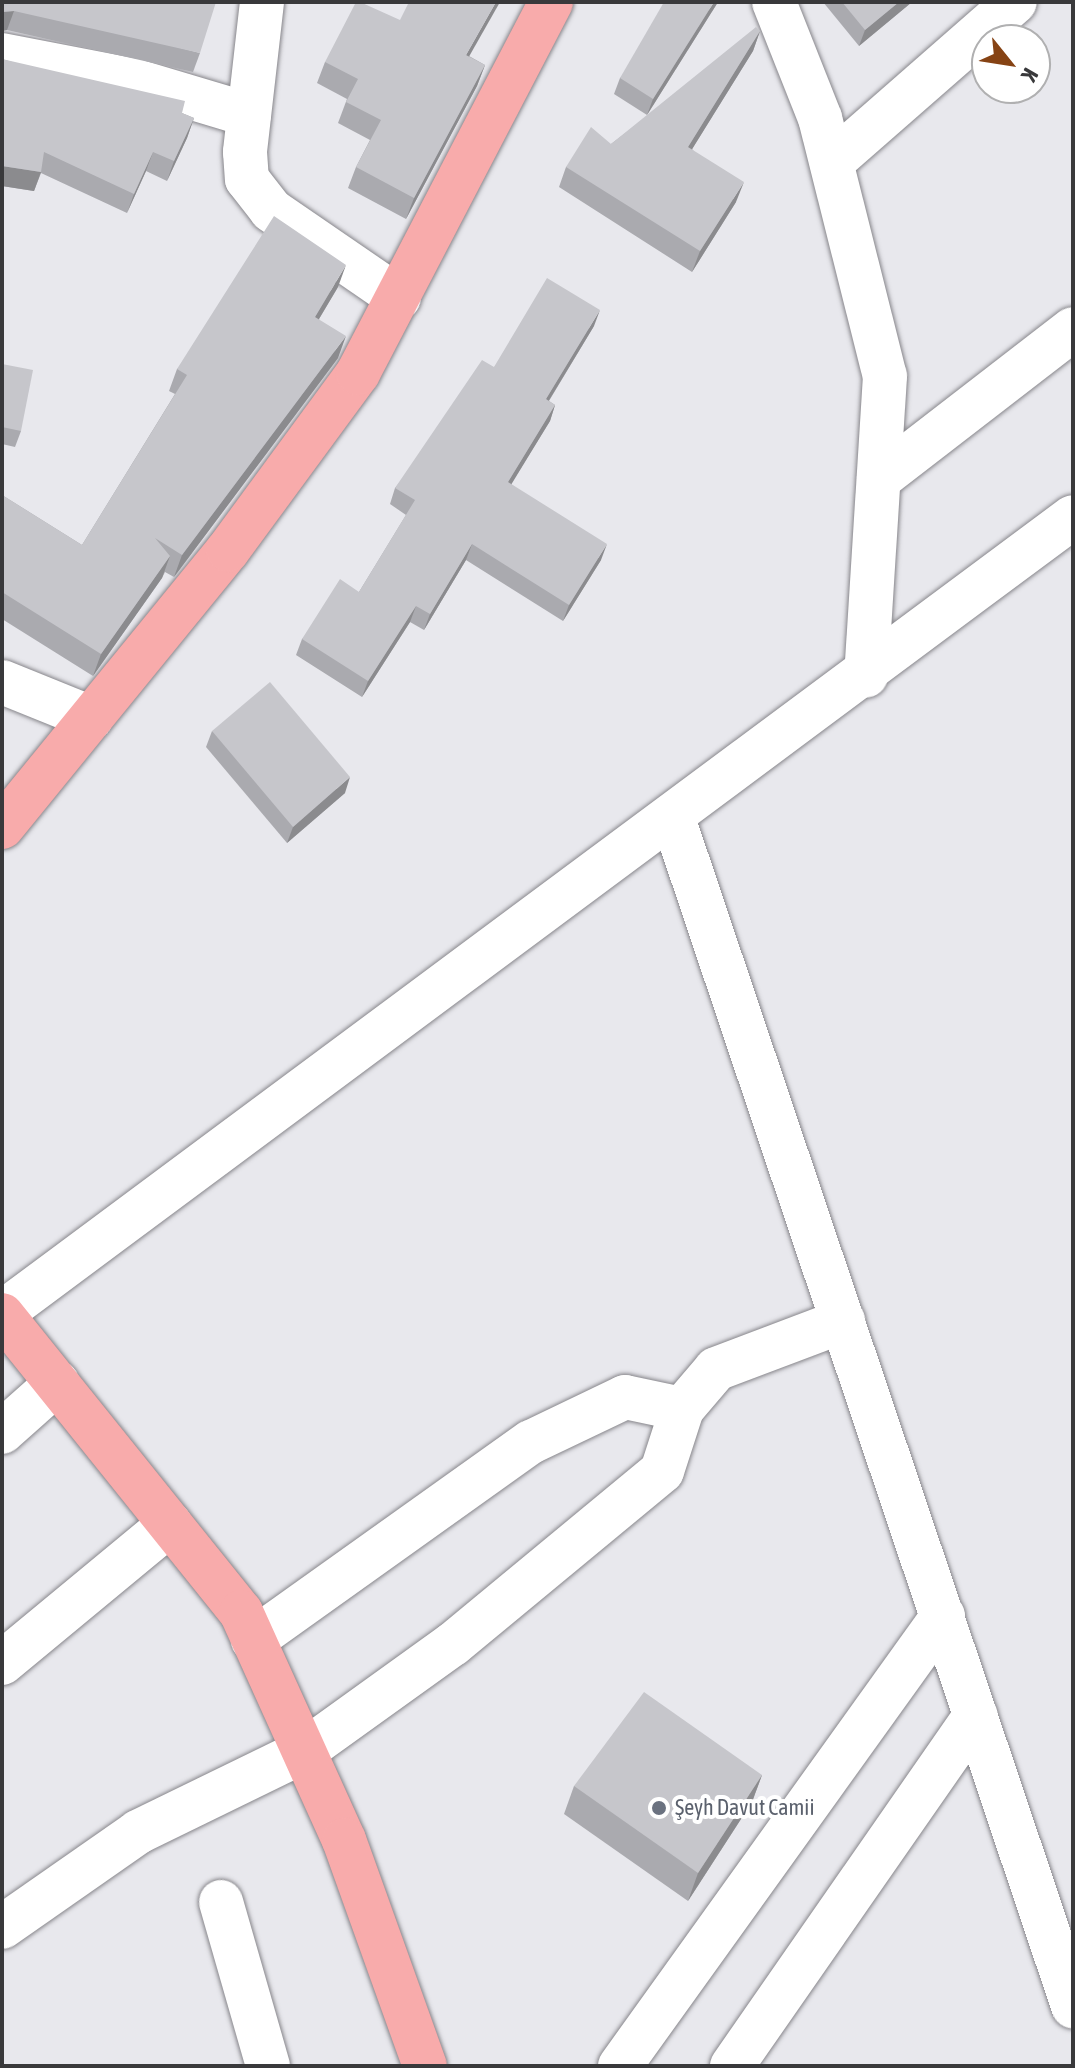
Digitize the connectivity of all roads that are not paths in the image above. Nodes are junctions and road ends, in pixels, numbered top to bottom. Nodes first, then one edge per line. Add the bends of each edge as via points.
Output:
1 (262, 2) edge
2 (551, 2) edge
3 (774, 2) edge
4 (1015, 2) edge
5 (2, 55) edge
6 (249, 115) junction
7 (832, 162) junction
8 (399, 298) junction
9 (1073, 329) edge
10 (879, 479) junction
11 (1073, 517) edge
12 (866, 675) junction
13 (2, 682) edge
14 (91, 718) junction
15 (673, 818) junction
16 (2, 827) edge
17 (2, 1314) edge
18 (843, 1321) junction
19 (57, 1383) junction
20 (682, 1409) junction
21 (2, 1432) edge
22 (170, 1524) junction
23 (943, 1616) junction
24 (253, 1640) junction
25 (2, 1663) edge
26 (976, 1715) junction
27 (304, 1751) junction
28 (221, 1902) dead end
29 (2, 1927) edge
30 (1073, 2006) edge
31 (268, 2066) edge
32 (425, 2066) edge
33 (620, 2066) edge
34 (732, 2066) edge

1 - 6 street
2 - 8 main road
3 - 7 street
4 - 7 street
5 - 6 street via 136,81
6 - 8 street via 247,179 263,200
7 - 10 street via 885,376
8 - 14 main road via 340,399 228,550
9 - 10 street
10 - 12 street
11 - 12 street
12 - 15 street
13 - 14 street
14 - 16 main road
15 - 17 street
15 - 18 street
17 - 19 main road
18 - 20 street via 716,1369
18 - 23 street
19 - 21 street
19 - 22 main road
20 - 24 street via 625,1397 531,1442
20 - 27 street via 662,1471 631,1500 453,1644
22 - 24 main road via 241,1612
22 - 25 street
23 - 26 street
23 - 33 street
24 - 27 main road
26 - 30 street
26 - 34 street
27 - 29 street via 138,1832
27 - 32 main road via 344,1840
28 - 31 street

